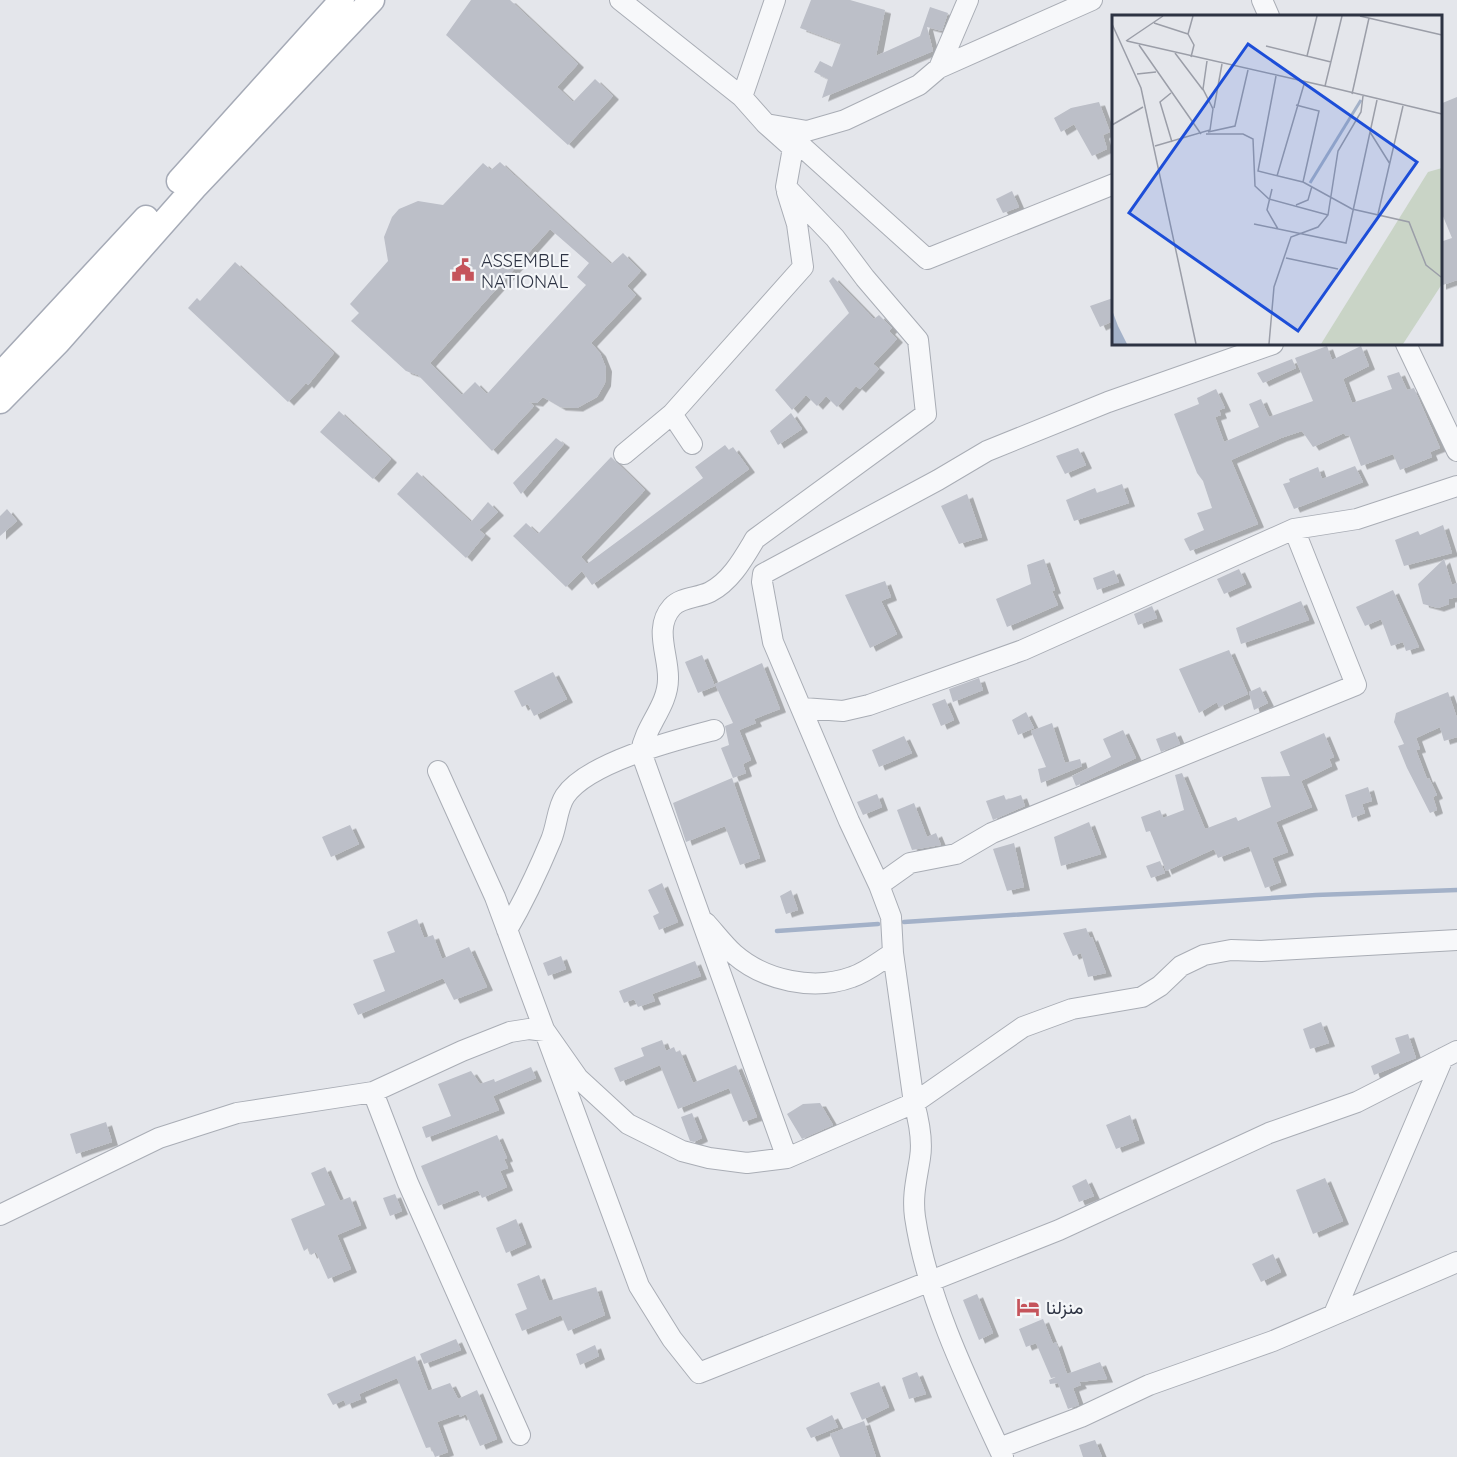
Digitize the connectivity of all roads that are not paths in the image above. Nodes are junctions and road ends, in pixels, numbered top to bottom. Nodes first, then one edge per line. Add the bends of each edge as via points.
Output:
1 (342, 0) edge
2 (372, 0) edge
3 (620, 0) edge
4 (774, 0) edge
5 (968, 0) edge
6 (1092, 0) edge
7 (1262, 0) edge
8 (1269, 15) edge
9 (939, 68) junction
10 (742, 96) junction
11 (774, 126) junction
12 (1112, 184) edge
13 (786, 187) junction
14 (1270, 345) edge
15 (1407, 345) edge
16 (0, 375) edge
17 (0, 401) edge
18 (672, 414) junction
19 (692, 444) dead end
20 (1457, 451) edge
21 (624, 454) dead end
22 (1457, 486) edge
23 (1294, 529) junction
24 (803, 708) junction
25 (714, 730) dead end
26 (641, 752) junction
27 (438, 771) dead end
28 (879, 885) junction
29 (698, 914) junction
30 (507, 930) junction
31 (1457, 940) edge
32 (892, 953) junction
33 (545, 1031) junction
34 (1450, 1054) edge
35 (373, 1092) junction
36 (914, 1104) junction
37 (787, 1158) junction
38 (0, 1215) edge
39 (1457, 1262) edge
40 (928, 1281) junction
41 (1334, 1314) junction
42 (520, 1435) dead end
43 (1001, 1452) edge

1 - 16 main road
2 - 17 main road
3 - 10 street
4 - 10 street
5 - 9 street
6 - 9 street
7 - 8 street
9 - 11 street via 919,85 845,120 807,131
10 - 11 street
11 - 12 street via 927,259
11 - 13 street via 793,148
13 - 18 street via 797,224 803,267
13 - 26 street via 835,238 918,340 926,414 755,539 739,566 710,592 672,607 664,620 662,644 668,680 663,701 644,735
14 - 24 street via 1108,402 987,451 763,574 773,642
15 - 20 street
18 - 19 street
18 - 21 street
22 - 23 street via 1357,519
23 - 24 street via 1023,650 869,705 843,711
23 - 28 street via 1356,685 992,833 956,854 910,863
24 - 28 street
25 - 26 street
26 - 29 street
26 - 30 street via 609,764 564,796 552,839
27 - 30 street
28 - 32 street via 891,916
29 - 32 street via 734,954 751,966 789,980 821,984 836,981 867,970
29 - 37 street
30 - 33 street
31 - 36 street via 1231,950 1204,955 1181,966 1142,997 1072,1009 1023,1028
32 - 36 street
33 - 35 street via 510,1032
33 - 37 street via 578,1078 628,1124 682,1151 709,1158 747,1162
33 - 40 street via 639,1286 699,1373
34 - 40 street via 1358,1102 1269,1134 1059,1230
34 - 41 street
35 - 38 street via 237,1113 201,1124 159,1138
35 - 42 street via 408,1183
36 - 37 street
36 - 40 street via 920,1156 913,1187 915,1215
39 - 41 street
40 - 43 street
41 - 43 street via 1273,1341 1149,1385

